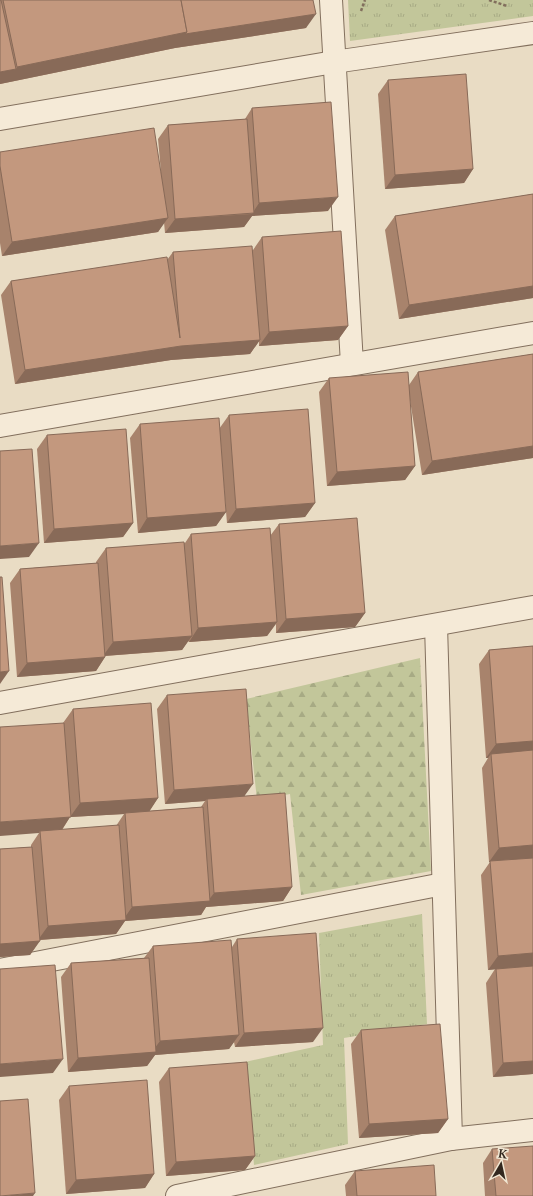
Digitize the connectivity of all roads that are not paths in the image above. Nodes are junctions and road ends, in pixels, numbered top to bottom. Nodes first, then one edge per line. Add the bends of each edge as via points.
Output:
1 (331, 0) edge
2 (533, 33) edge
3 (334, 62) junction
4 (0, 119) edge
5 (533, 333) edge
6 (352, 364) junction
7 (0, 426) edge
8 (533, 607) edge
9 (436, 625) junction
10 (0, 702) edge
11 (443, 884) junction
12 (0, 970) edge
13 (533, 1130) edge
14 (451, 1139) junction
15 (177, 1196) edge

1 - 3 street
2 - 3 street
3 - 4 street
3 - 6 street
5 - 6 street
6 - 7 street
8 - 9 street
9 - 10 street
9 - 11 street
11 - 12 street
11 - 14 street
13 - 14 street
14 - 15 street

